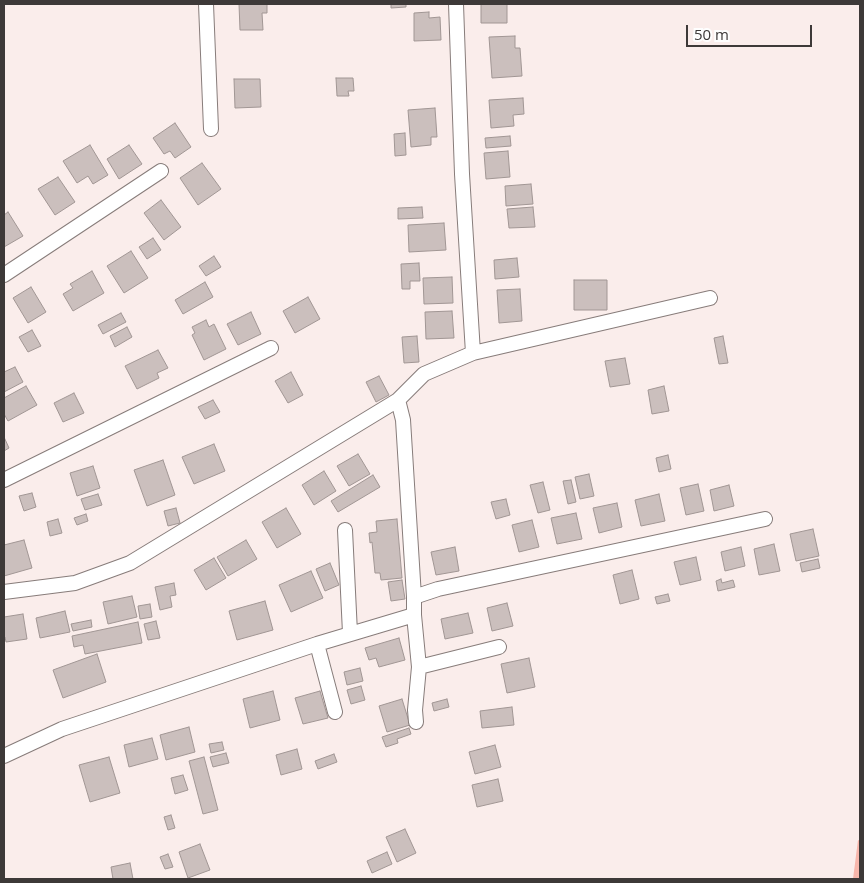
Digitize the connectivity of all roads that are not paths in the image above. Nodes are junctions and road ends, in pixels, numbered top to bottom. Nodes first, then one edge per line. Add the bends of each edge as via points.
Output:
1 (206, 4) edge
2 (456, 4) edge
3 (211, 129) dead end
4 (161, 171) dead end
5 (4, 276) edge
6 (710, 298) dead end
7 (271, 348) dead end
8 (474, 354) junction
9 (398, 400) junction
10 (4, 480) edge
11 (765, 520) dead end
12 (345, 530) dead end
13 (4, 592) edge
14 (414, 597) junction
15 (414, 615) junction
16 (350, 633) junction
17 (317, 644) junction
18 (499, 647) dead end
19 (420, 667) junction
20 (336, 712) dead end
21 (416, 722) dead end
22 (4, 756) edge

1 - 3 street
2 - 8 street via 462,174
4 - 5 street
6 - 8 street
7 - 10 street
8 - 9 street via 424,374
9 - 13 street via 130,564 75,583
9 - 14 street via 403,420
11 - 14 street via 438,589
12 - 16 street
14 - 15 street
15 - 16 street
15 - 19 street
16 - 17 street
17 - 20 street
17 - 22 street via 62,729
18 - 19 street
19 - 21 street

